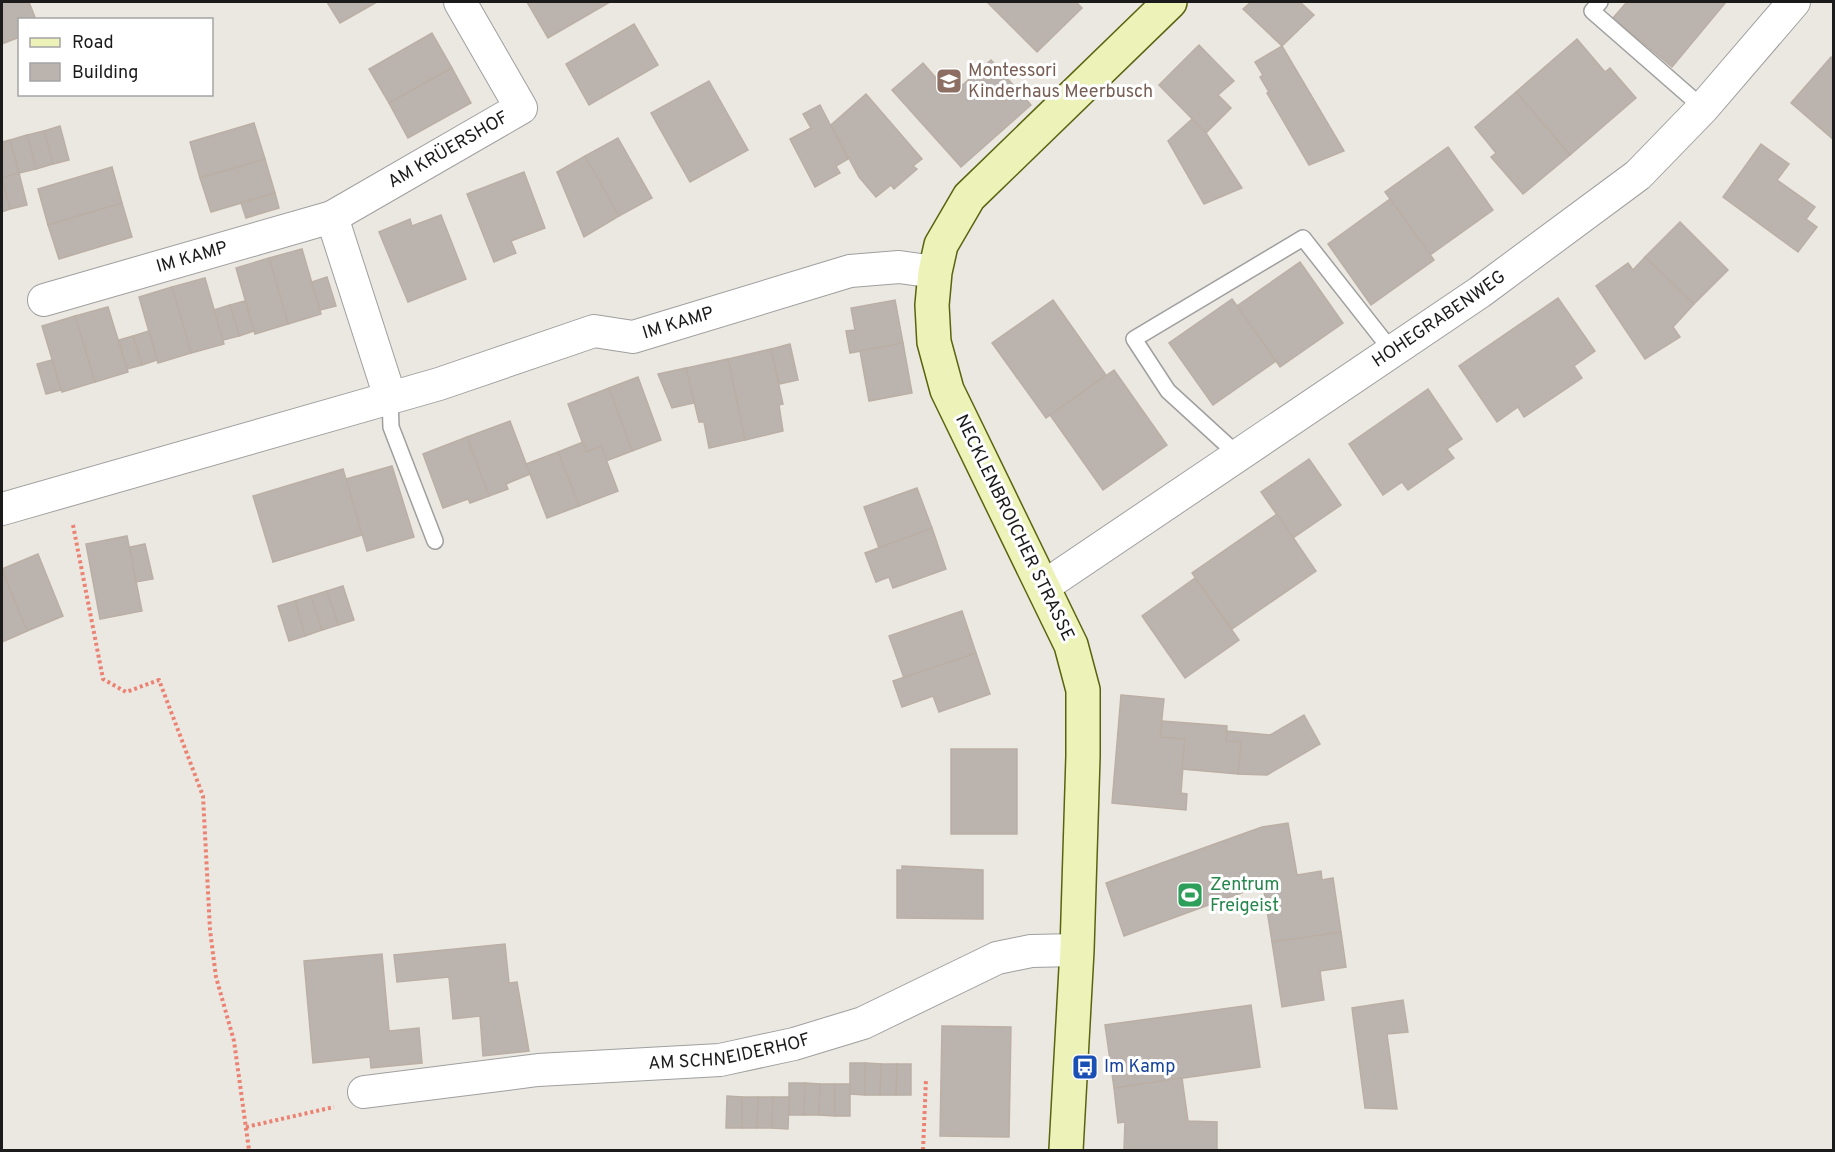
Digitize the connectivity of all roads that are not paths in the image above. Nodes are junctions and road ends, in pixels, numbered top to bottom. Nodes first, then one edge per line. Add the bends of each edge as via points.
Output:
1 (460, 2) edge
2 (1170, 2) edge
3 (1600, 2) edge
4 (1794, 2) edge
5 (1703, 108) junction
6 (332, 217) junction
7 (934, 272) junction
8 (44, 300) dead end
9 (1392, 351) junction
10 (390, 397) junction
11 (1238, 455) junction
12 (2, 509) edge
13 (435, 541) dead end
14 (1043, 587) junction
15 (1077, 950) junction
16 (364, 1092) road end
17 (1066, 1150) edge

1 - 6 street, AM KRÜERSHOF via 521,108
2 - 7 main road, NECKLENBROICHER STRASSE via 969,197 941,245
3 - 5 lane via 1592,11
4 - 5 street, HOHEGRABENWEG
5 - 9 street, HOHEGRABENWEG via 1638,175 1480,292
6 - 8 street, IM KAMP
6 - 10 street
7 - 10 street, IM KAMP via 899,267 850,271 633,337 594,331
7 - 14 main road, NECKLENBROICHER STRASSE via 934,342 947,390
9 - 11 street, HOHEGRABENWEG
9 - 11 lane via 1303,238 1134,339 1168,391
10 - 12 street, IM KAMP
10 - 13 lane via 391,427
11 - 14 street, HOHEGRABENWEG
14 - 15 main road, NECKLENBROICHER STRASSE via 1071,645 1083,690
15 - 16 street, AM SCHNEIDERHOF via 1030,951 997,958 863,1023 720,1060 538,1070
15 - 17 main road, NECKLENBROICHER STRASSE

